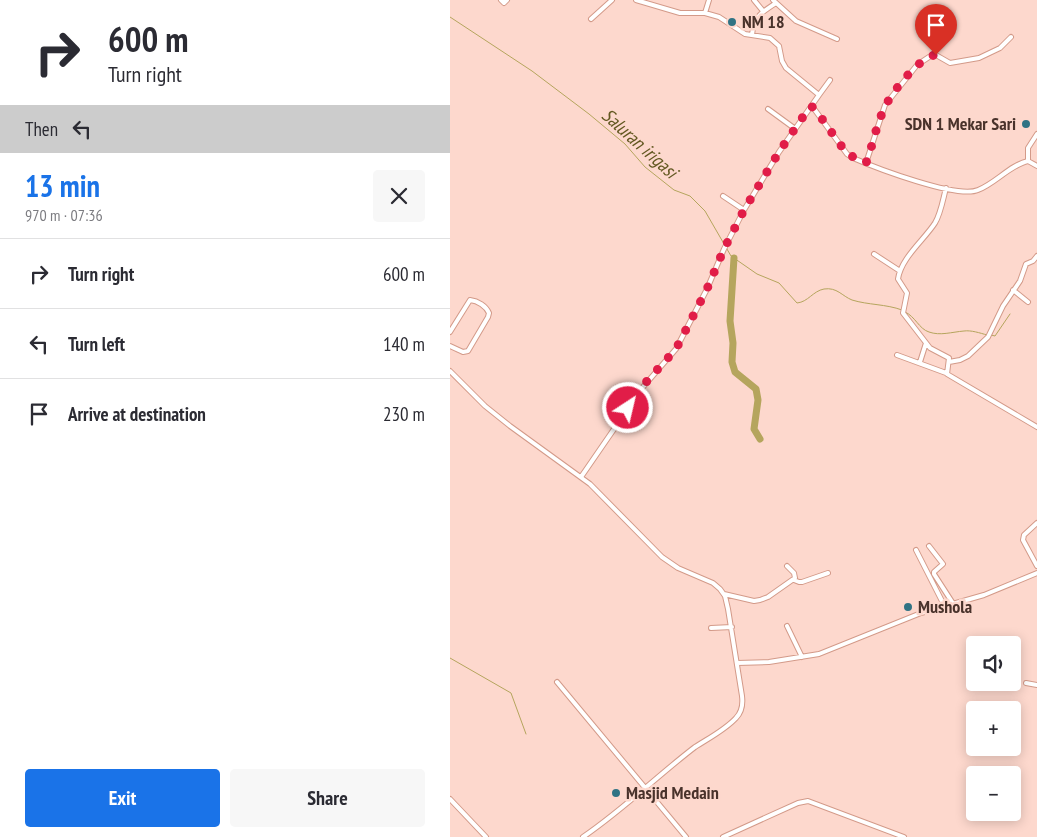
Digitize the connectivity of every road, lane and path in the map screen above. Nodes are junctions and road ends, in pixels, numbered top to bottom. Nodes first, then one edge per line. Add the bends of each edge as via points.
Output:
1 (501, 0) edge
2 (507, 0) edge
3 (612, 0) edge
4 (636, 0) edge
5 (709, 0) edge
6 (754, 0) edge
7 (775, 1) edge
8 (651, 2) edge
9 (763, 11) junction
10 (705, 13) junction
11 (591, 19) dead end
12 (752, 35) junction
13 (1011, 37) dead end
14 (837, 39) dead end
15 (830, 80) dead end
16 (819, 95) junction
17 (812, 106) junction
18 (768, 109) dead end
19 (794, 128) junction
20 (1037, 134) edge
21 (1028, 161) junction
22 (866, 163) junction
23 (1037, 166) edge
24 (946, 188) junction
25 (723, 196) dead end
26 (744, 210) junction
27 (874, 254) dead end
28 (1037, 256) edge
29 (900, 271) junction
30 (1014, 290) junction
31 (1028, 302) dead end
32 (450, 332) edge
33 (926, 343) junction
34 (450, 346) edge
35 (897, 354) dead end
36 (920, 362) junction
37 (949, 362) junction
38 (450, 371) edge
39 (946, 373) junction
40 (1037, 427) edge
41 (581, 477) junction
42 (1037, 523) edge
43 (929, 546) dead end
44 (916, 550) dead end
45 (787, 566) dead end
46 (1037, 566) edge
47 (828, 573) dead end
48 (1037, 573) edge
49 (794, 580) junction
50 (724, 594) junction
51 (954, 605) junction
52 (944, 607) junction
53 (732, 626) junction
54 (787, 626) dead end
55 (711, 628) dead end
56 (802, 657) junction
57 (737, 663) junction
58 (556, 682) dead end
59 (1026, 683) dead end
60 (1037, 685) edge
61 (645, 788) junction
62 (450, 799) edge
63 (486, 837) edge
64 (583, 837) edge
65 (686, 837) edge
66 (723, 837) edge
67 (904, 837) edge

1 - 2 street via 504,3
3 - 11 street
4 - 8 street
5 - 10 street
6 - 9 street
7 - 9 street
7 - 14 street via 796,21
8 - 10 street via 680,13
9 - 12 street via 754,22
10 - 12 street
12 - 16 street via 776,41 786,68
13 - 22 street via 1000,48 979,58 950,63 932,55 917,64 885,105
15 - 16 street
16 - 17 street
17 - 19 street
17 - 22 street via 847,154
18 - 19 street
19 - 26 street
20 - 21 street via 1028,148
21 - 23 street
21 - 24 street via 978,190
22 - 24 street via 921,183
24 - 29 street via 935,223
25 - 26 street
26 - 41 street via 673,353 643,387
27 - 29 street
28 - 30 street via 1026,264
29 - 33 street via 898,279 906,293 903,313
30 - 31 street
30 - 37 street via 988,337 968,356
32 - 34 street via 470,300 487,309 488,317 468,351 462,352
33 - 36 street
33 - 37 street via 948,357
35 - 36 street
36 - 39 street
37 - 39 street
38 - 41 street via 485,406
39 - 40 street
41 - 50 street via 662,557 713,584
42 - 46 street via 1026,532 1023,540
43 - 51 street via 943,564 934,574
44 - 52 street
45 - 49 street via 794,573
47 - 49 street via 802,582
48 - 51 street
49 - 50 street via 760,600
50 - 53 street
51 - 52 street
52 - 56 street via 819,654
53 - 55 street
53 - 57 street
54 - 56 street
56 - 57 street
57 - 61 street via 742,699 738,715
58 - 61 street
59 - 60 street
61 - 64 street
61 - 65 street
62 - 63 street
66 - 67 street via 803,801

